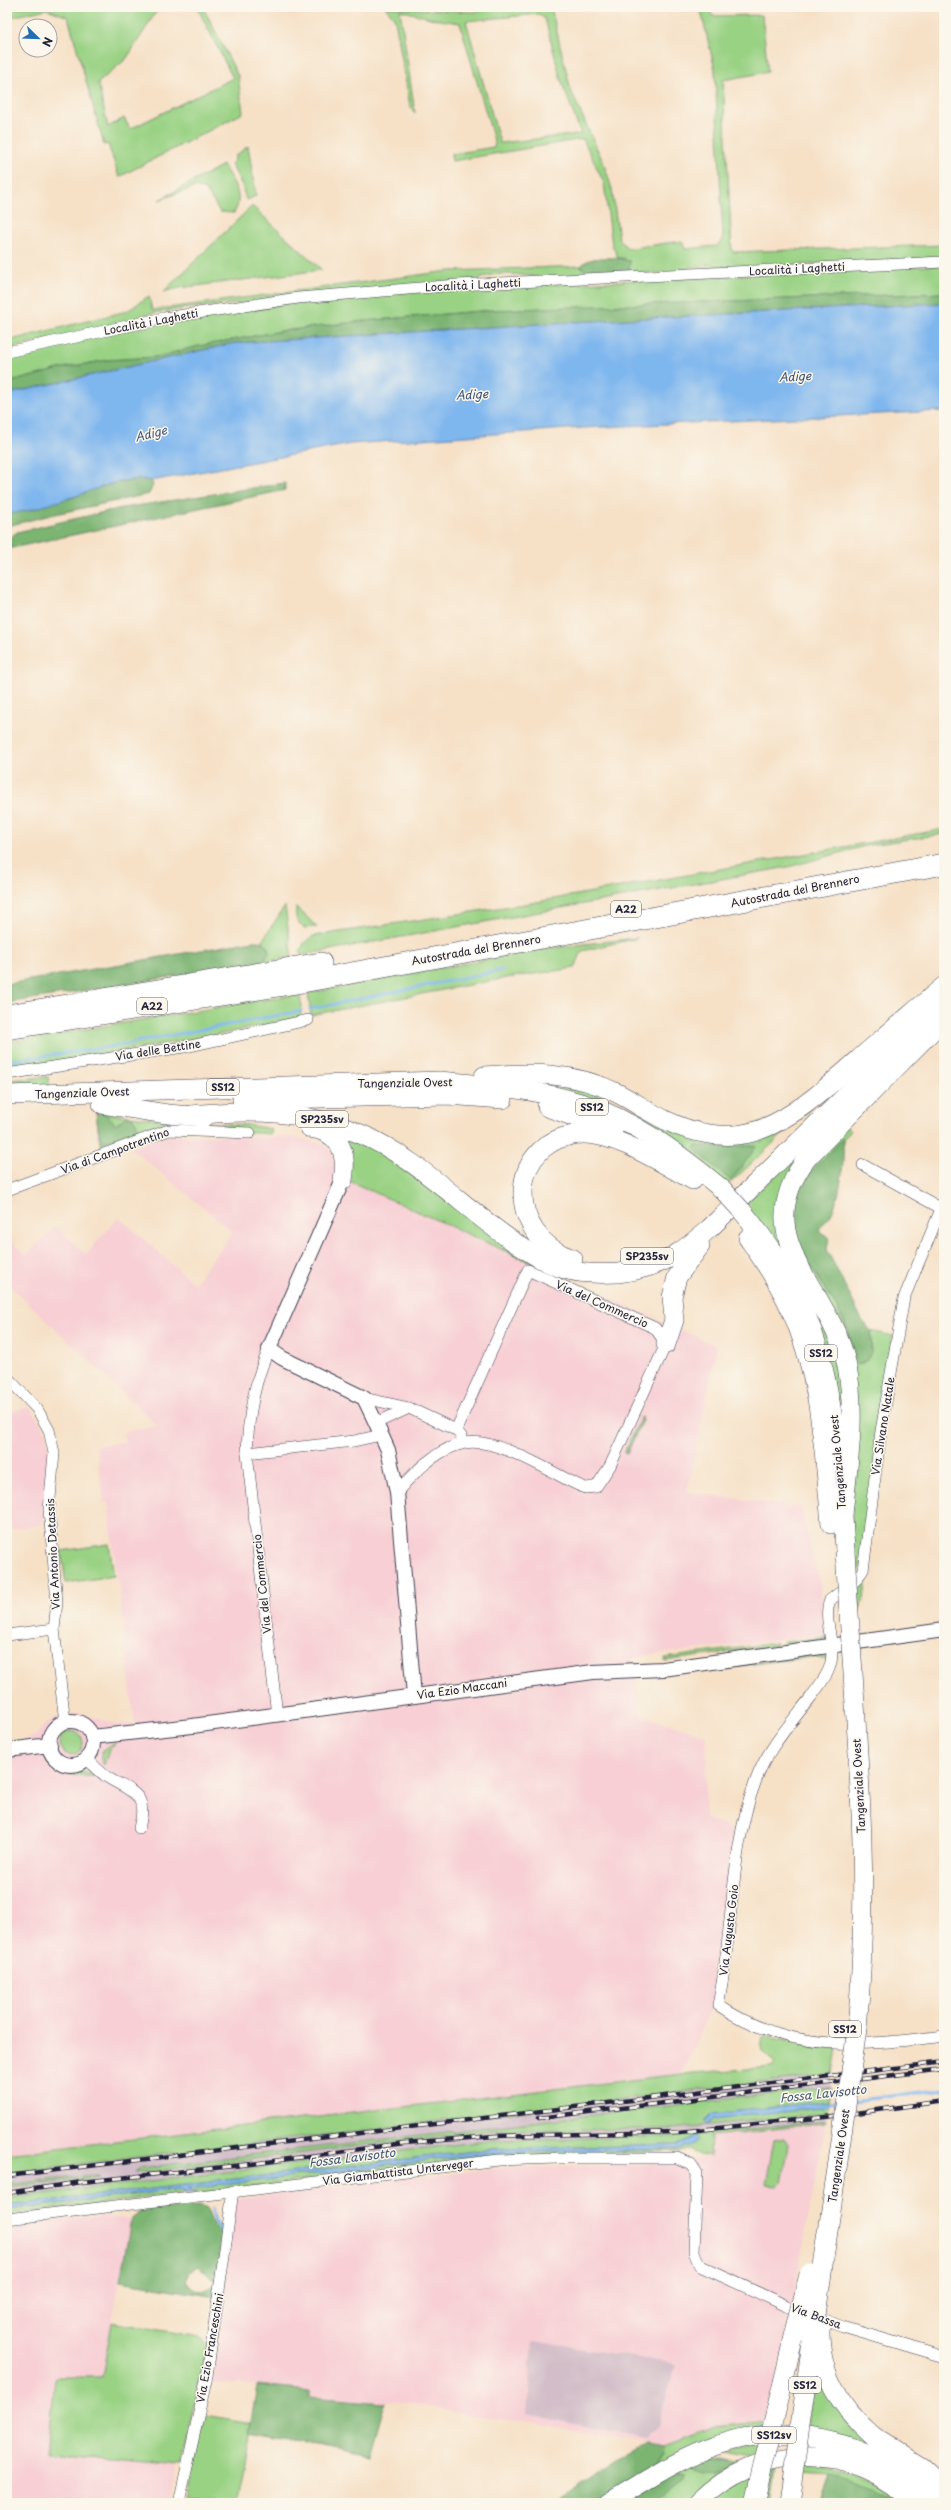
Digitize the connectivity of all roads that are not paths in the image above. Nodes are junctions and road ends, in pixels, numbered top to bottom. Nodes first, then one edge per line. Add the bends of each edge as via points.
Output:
1 (944, 262) edge
2 (7, 352) edge
3 (944, 851) edge
4 (944, 864) edge
5 (302, 974) junction
6 (944, 986) edge
7 (935, 1001) edge
8 (7, 1015) edge
9 (944, 1016) edge
10 (308, 1020) dead end
11 (7, 1029) edge
12 (7, 1074) edge
13 (439, 1081) junction
14 (7, 1095) edge
15 (102, 1104) junction
16 (7, 1107) edge
17 (191, 1115) junction
18 (250, 1133) dead end
19 (863, 1166) dead end
20 (343, 1180) joint
21 (693, 1180) junction
22 (7, 1190) edge
23 (718, 1195) junction
24 (943, 1210) edge
25 (738, 1215) junction
26 (709, 1229) junction
27 (666, 1344) junction
28 (269, 1349) junction
29 (7, 1377) edge
30 (364, 1398) junction
31 (409, 1408) junction
32 (379, 1429) junction
33 (456, 1430) junction
34 (467, 1442) junction
35 (247, 1453) junction
36 (396, 1492) junction
37 (843, 1514) junction
38 (839, 1550) junction
39 (54, 1629) junction
40 (944, 1630) edge
41 (7, 1634) edge
42 (831, 1640) junction
43 (414, 1696) junction
44 (277, 1715) junction
45 (65, 1722) junction
46 (92, 1737) junction
47 (50, 1746) junction
48 (7, 1750) edge
49 (86, 1758) junction
50 (139, 1828) dead end
51 (944, 2036) edge
52 (233, 2192) junction
53 (7, 2219) edge
54 (696, 2260) joint
55 (816, 2270) junction
56 (944, 2356) edge
57 (810, 2438) junction
58 (784, 2459) junction
59 (944, 2487) edge
60 (179, 2503) edge
61 (608, 2503) edge
62 (698, 2503) edge
63 (754, 2503) edge
64 (776, 2503) edge
65 (789, 2503) edge
66 (915, 2503) edge
67 (937, 2503) edge

1 - 2 street, Località i Laghetti via 457,285 298,298 164,318
3 - 5 highway, Autostrada del Brennero / A22
4 - 5 highway, Autostrada del Brennero / A22
5 - 8 highway, Autostrada del Brennero / A22
5 - 11 highway, Autostrada del Brennero / A22
6 - 7 highway
7 - 13 highway via 790,1114 771,1125 751,1132 708,1134 685,1128 617,1093 570,1077 513,1074
7 - 21 highway, SP235sv via 714,1208 675,1242 646,1257 624,1262 601,1263 577,1261 561,1255 542,1243 533,1232 522,1202 524,1184 534,1158 550,1144 583,1133 618,1142
7 - 26 highway, SP235sv
9 - 37 highway via 807,1158 786,1196 784,1210 788,1245 839,1338 850,1391 850,1427
10 - 12 street, Via delle Bettine via 190,1046
13 - 14 highway, Tangenziale Ovest / SS12
13 - 23 highway, Tangenziale Ovest / SS12 via 499,1086 589,1106 655,1139
15 - 16 highway, Tangenziale Ovest / SS12
15 - 17 highway, SP235sv
15 - 21 highway, Tangenziale Ovest / SS12 via 447,1095 503,1099 552,1108 601,1125 622,1134
17 - 20 highway via 266,1122 323,1131 336,1140 343,1152
17 - 26 highway, SP235sv via 222,1112 306,1115 358,1133 391,1149 535,1256 564,1269 603,1274 628,1272 650,1266 678,1253
18 - 22 street, Via di Campotrentino via 169,1130
19 - 24 street
20 - 28 street, Via del Commercio
21 - 23 highway, Tangenziale Ovest / SS12
23 - 25 highway, Tangenziale Ovest / SS12
24 - 42 street, Via Silvano Natale via 904,1298 881,1431 863,1570 855,1581 830,1600
25 - 37 highway, Tangenziale Ovest / SS12 via 775,1253 812,1325 823,1360 834,1415
25 - 38 highway, Tangenziale Ovest / SS12 via 790,1308 807,1354 820,1416
26 - 27 highway via 704,1242 677,1277 672,1297 674,1320
27 - 33 street, Via del Commercio via 655,1328 528,1270
27 - 34 street via 610,1466 596,1487 585,1488 486,1443
28 - 30 street via 282,1358
28 - 35 street, Via del Commercio via 254,1391 248,1422
29 - 39 street, Via Antonio Detassis via 37,1410 49,1430 54,1453 49,1510 57,1602
30 - 31 street
30 - 32 street
31 - 32 street
31 - 33 street
32 - 35 street via 354,1441
32 - 36 street via 388,1450
33 - 34 street
34 - 36 street via 453,1446 436,1457 414,1473
35 - 44 street, Via del Commercio
36 - 43 street
37 - 38 highway, Tangenziale Ovest / SS12
38 - 55 highway, Tangenziale Ovest / SS12 via 851,1851 852,1944 845,2029
39 - 41 street
39 - 45 street, Via Antonio Detassis
40 - 42 street, Via Ezio Maccani
42 - 43 street, Via Ezio Maccani via 659,1669 593,1672
42 - 51 street, Via Augusto Goio via 832,1662 828,1671 774,1746 756,1779 749,1801 737,1865 718,2004 741,2020 804,2041 862,2044
43 - 44 street, Via Ezio Maccani
44 - 46 street, Via Ezio Maccani
45 - 46 street via 75,1721 83,1724
45 - 47 street via 54,1729
46 - 49 street via 92,1749
47 - 48 street
47 - 49 street via 53,1755 63,1763 75,1764
49 - 50 street via 108,1778 128,1787 138,1796 142,1805
52 - 53 street, Via Giambattista Unterveger
52 - 54 street, Via Giambattista Unterveger via 499,2160 677,2158 691,2164 697,2173 694,2252
52 - 60 street, Via Ezio Franceschini via 207,2376
54 - 56 street, Via Bassa via 707,2270 787,2306 843,2327
55 - 59 highway, bridge via 820,2336 826,2371 837,2396 855,2420 874,2436 921,2466
55 - 63 highway, SS12sv, bridge
55 - 64 highway, Tangenziale Ovest / SS12, bridge
55 - 65 highway, Tangenziale Ovest / SS12, bridge
57 - 58 highway
57 - 61 highway, SS12sv via 750,2436 718,2444 689,2457
57 - 67 highway, SS12sv via 855,2449 886,2463 924,2489
58 - 62 highway, SS12sv via 766,2461 736,2472
58 - 66 highway, SS12sv via 813,2457 864,2467 898,2486

